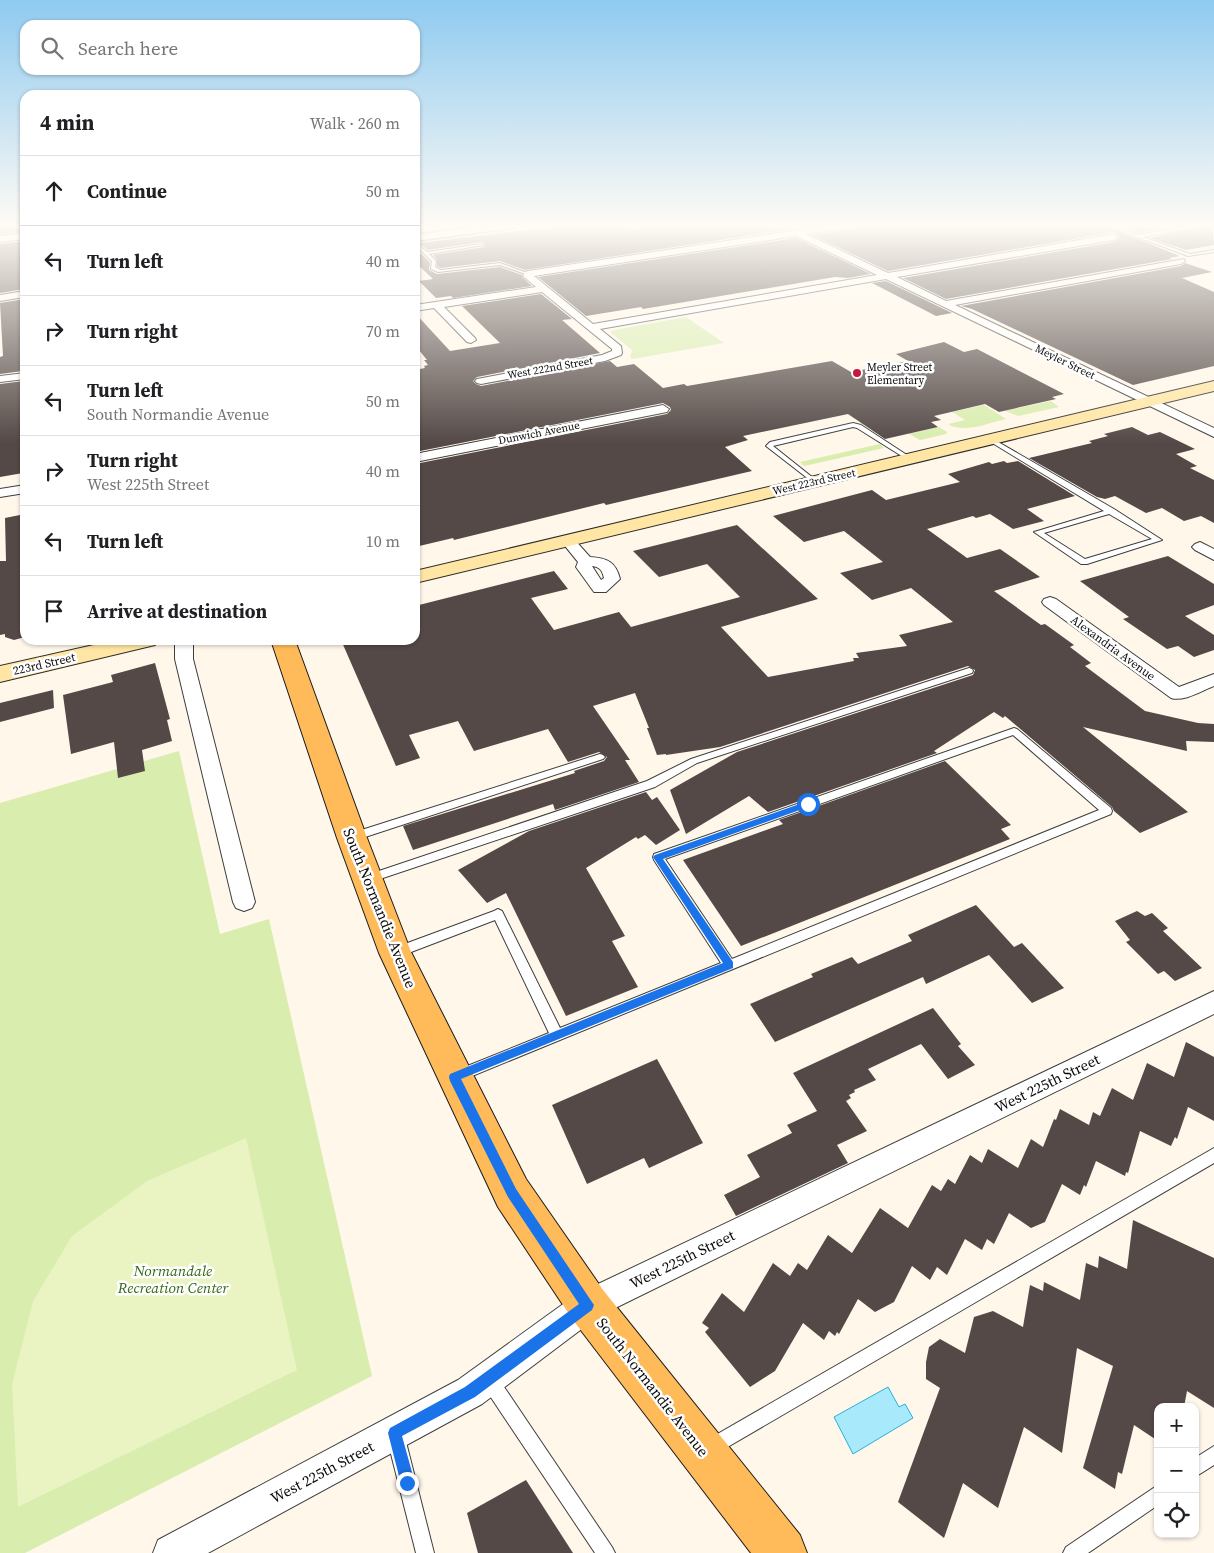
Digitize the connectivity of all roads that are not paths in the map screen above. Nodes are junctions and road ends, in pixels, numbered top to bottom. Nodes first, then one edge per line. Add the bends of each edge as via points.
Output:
1 (491, 297) edge
2 (554, 297) edge
3 (768, 297) edge
4 (931, 297) edge
5 (981, 297) edge
6 (945, 304) junction
7 (437, 306) junction
8 (420, 308) edge
9 (591, 327) junction
10 (471, 340) dead end
11 (20, 377) edge
12 (0, 380) edge
13 (481, 381) dead end
14 (1214, 386) edge
15 (1148, 402) junction
16 (663, 408) dead end
17 (1214, 434) edge
18 (991, 440) junction
19 (420, 457) edge
20 (910, 459) junction
21 (815, 482) junction
22 (20, 490) edge
23 (0, 494) edge
24 (1111, 511) junction
25 (568, 540) junction
26 (1200, 547) dead end
27 (1214, 555) edge
28 (586, 561) dead end
29 (420, 576) edge
30 (1050, 602) dead end
31 (125, 645) edge
32 (184, 645) edge
33 (285, 645) edge
34 (969, 671) dead end
35 (0, 674) edge
36 (1214, 680) edge
37 (600, 757) dead end
38 (352, 838) junction
39 (367, 879) junction
40 (244, 902) dead end
41 (395, 953) junction
42 (729, 965) junction
43 (1214, 1002) edge
44 (558, 1035) junction
45 (454, 1077) junction
46 (1214, 1155) edge
47 (588, 1305) junction
48 (488, 1378) junction
49 (394, 1433) junction
50 (703, 1451) junction
51 (1214, 1455) edge
52 (1199, 1465) edge
53 (1154, 1497) edge
54 (171, 1553) edge
55 (425, 1553) edge
56 (606, 1553) edge
57 (782, 1553) edge
58 (1072, 1553) edge

1 - 7 street
2 - 9 street
3 - 9 street
4 - 6 street, Meyler Street
5 - 6 street
6 - 15 street, Meyler Street
7 - 8 street
7 - 10 street
9 - 13 street, West 222nd Street via 617,348 617,354
11 - 12 street
14 - 15 main road, West 223rd Street
15 - 17 street, Meyler Street
15 - 18 main road, West 223rd Street
16 - 19 street, Dunwich Avenue
18 - 20 main road, West 223rd Street
18 - 24 lane
20 - 21 main road, West 223rd Street
20 - 21 lane via 854,425 769,446
21 - 25 main road, West 223rd Street
22 - 23 street
24 - 24 lane via 1158,540 1084,562 1038,532
25 - 28 street
25 - 29 main road, West 223rd Street
26 - 27 street
30 - 36 street, Alexandria Avenue via 1177,694
31 - 35 main road, 223rd Street
32 - 40 street via 184,659
33 - 38 main road, South Normandie Avenue
34 - 39 lane via 694,761 651,784
37 - 38 lane
38 - 39 main road, South Normandie Avenue
39 - 41 main road, South Normandie Avenue
41 - 44 lane via 498,914
41 - 45 main road, South Normandie Avenue
42 - 42 lane via 1061,830 1107,811 1014,731 658,857
42 - 44 lane
43 - 47 street, West 225th Street
44 - 45 lane
45 - 47 main road, South Normandie Avenue via 512,1193
46 - 50 lane
47 - 48 street, West 225th Street
47 - 50 main road, South Normandie Avenue
48 - 49 street, West 225th Street via 470,1392
48 - 56 lane
49 - 54 street, West 225th Street
49 - 55 lane
50 - 57 main road, South Normandie Avenue
51 - 52 lane
53 - 58 lane

